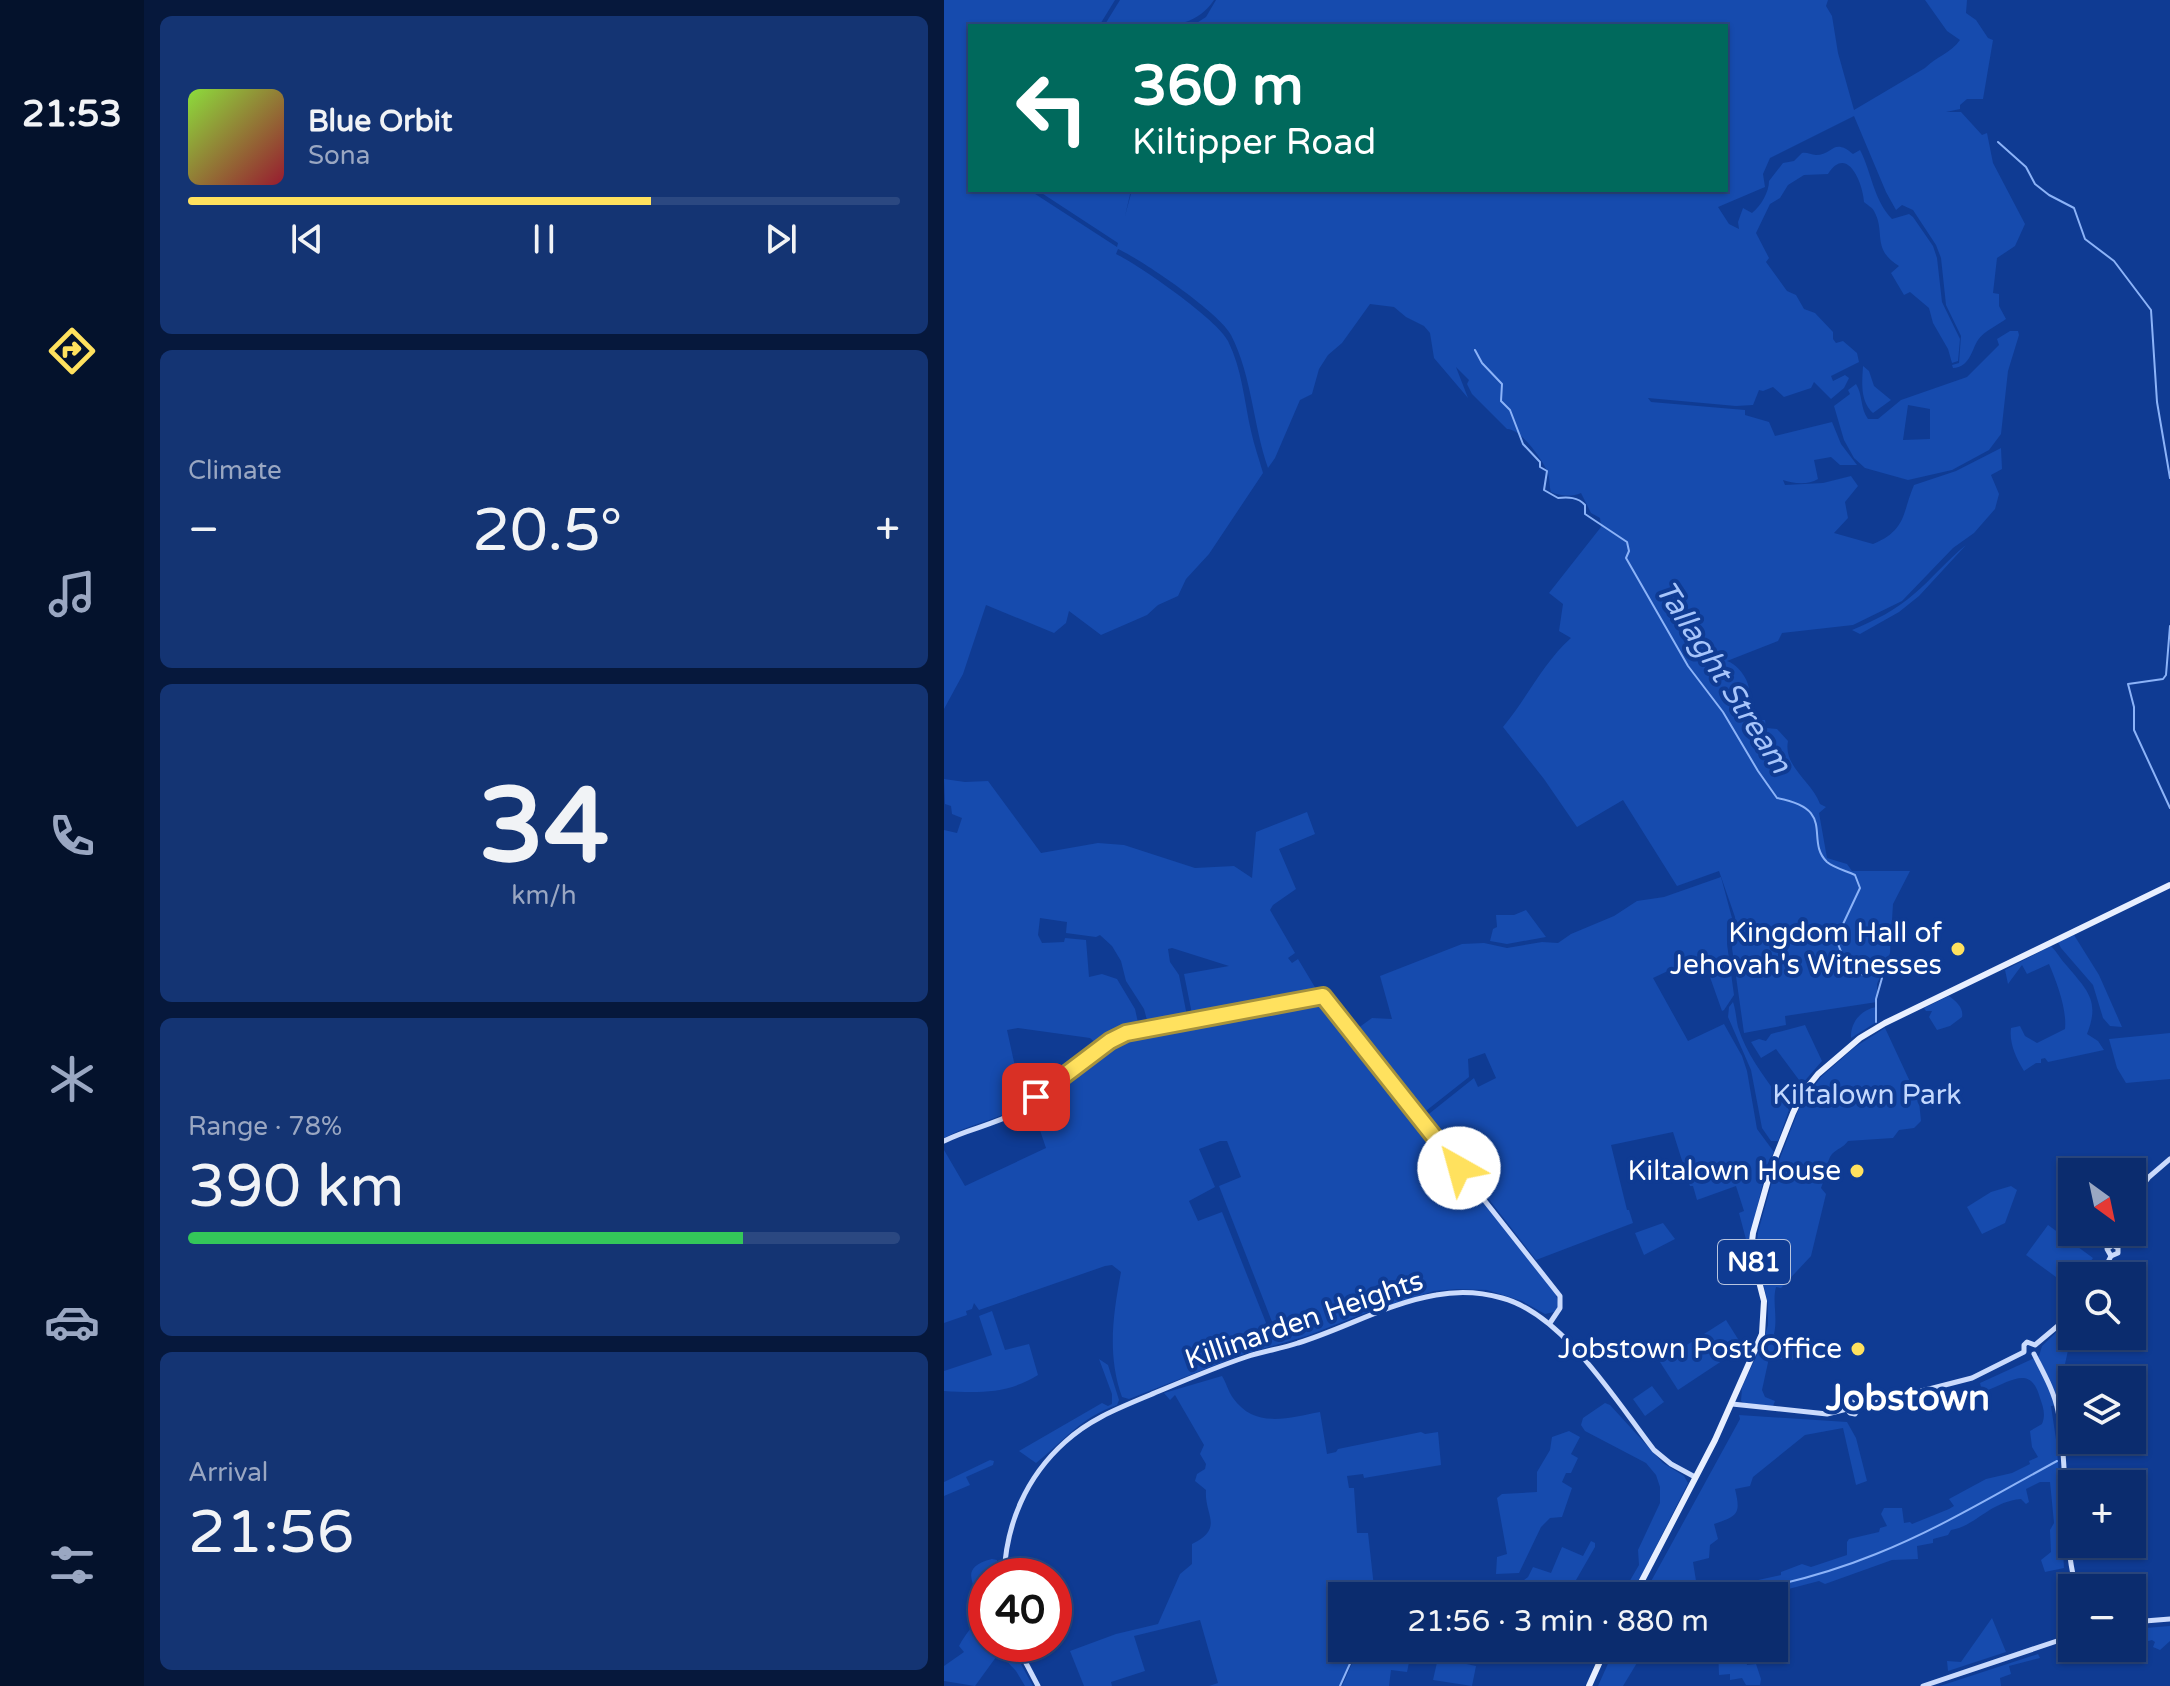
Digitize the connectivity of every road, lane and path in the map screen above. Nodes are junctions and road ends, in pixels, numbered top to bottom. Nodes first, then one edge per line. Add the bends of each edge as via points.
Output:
1 (2170, 885) edge
2 (944, 1141) edge
3 (2170, 1159) edge
4 (2146, 1182) edge
5 (2112, 1246) edge
6 (2108, 1262) edge
7 (1550, 1323) junction
8 (2058, 1326) edge
9 (2035, 1345) junction
10 (2024, 1352) junction
11 (2034, 1354) junction
12 (1732, 1404) junction
13 (1695, 1477) junction
14 (1005, 1558) edge
15 (2073, 1574) edge
16 (1641, 1582) edge
17 (2170, 1619) edge
18 (2146, 1621) edge
19 (2058, 1641) edge
20 (1025, 1662) edge
21 (1600, 1662) edge
22 (1038, 1686) edge
23 (1589, 1686) edge
24 (1923, 1686) edge

1 - 12 main road, N81 via 1895,1018 1860,1038 1818,1074 1793,1113 1753,1233 1751,1250 1765,1321
2 - 7 street via 1017,1112 1126,1033 1323,996 1560,1296 1560,1308
3 - 4 street
5 - 6 street
7 - 13 street, Killinarden Heights via 1654,1450
7 - 14 street, Killinarden Heights via 1504,1298 1435,1295 1244,1358 1103,1415 1066,1441 1036,1474 1013,1521
8 - 9 street
9 - 10 street via 2027,1342
9 - 11 street
10 - 11 street
10 - 12 street via 1972,1378 1859,1407 1852,1402 1847,1409 1827,1414
11 - 15 street via 2058,1413
12 - 13 main road, N81
13 - 16 main road, N81
17 - 18 street
19 - 24 street
20 - 22 street
21 - 23 main road

